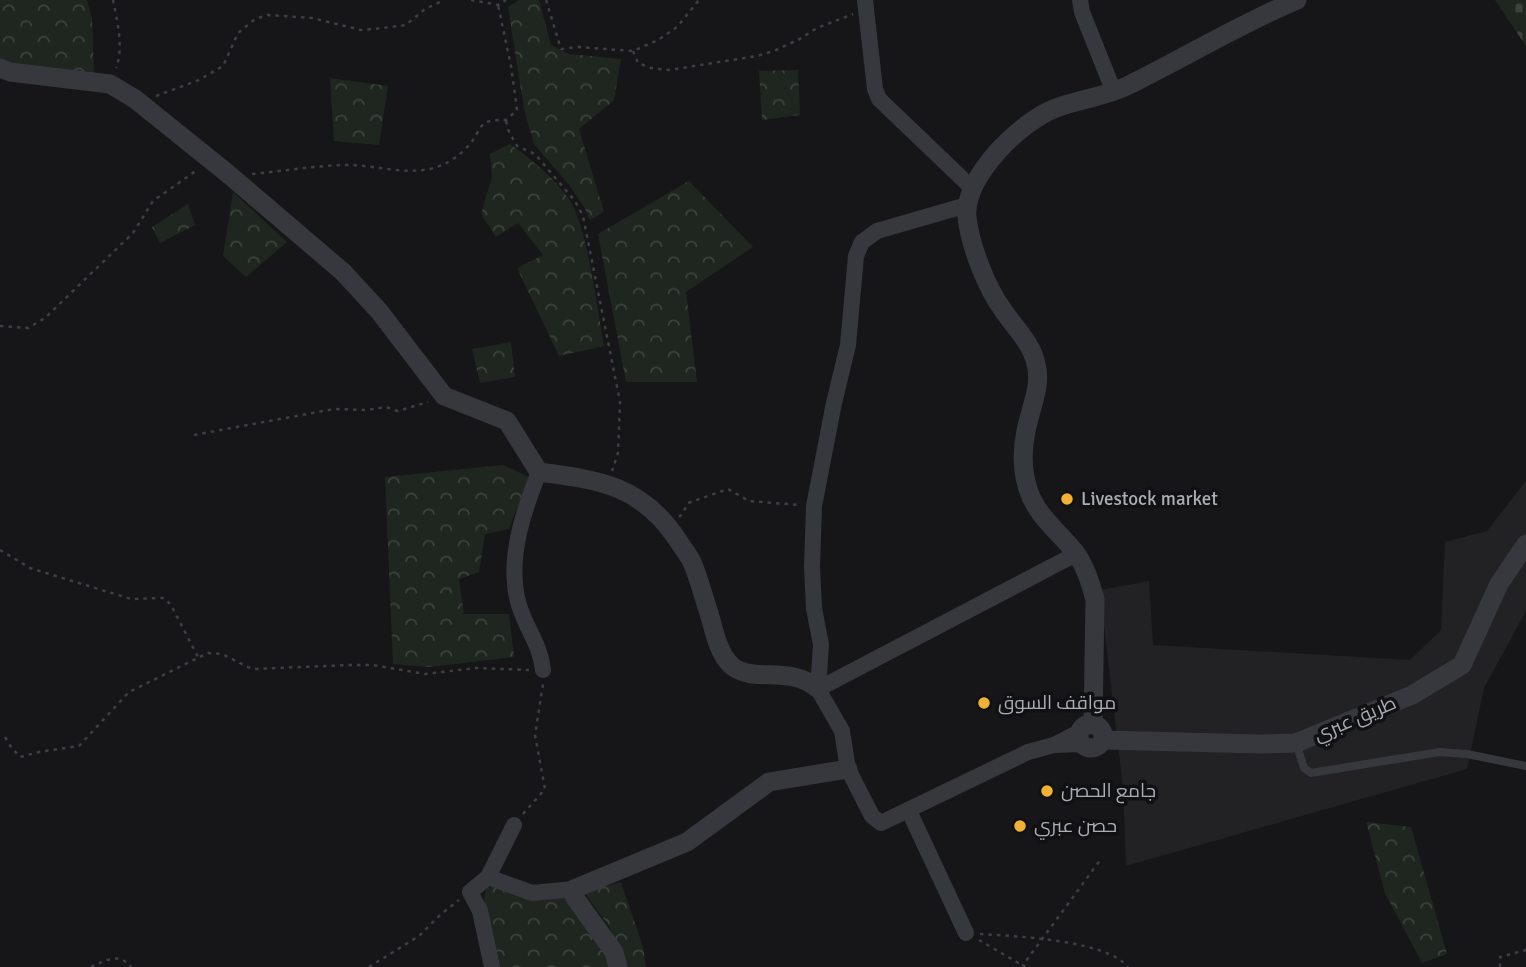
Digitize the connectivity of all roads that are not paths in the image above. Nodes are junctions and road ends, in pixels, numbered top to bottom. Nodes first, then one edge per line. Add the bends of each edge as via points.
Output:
1 (1080, 0) edge
2 (1297, 0) edge
3 (866, 5) edge
4 (0, 68) edge
5 (1114, 92) junction
6 (969, 196) junction
7 (539, 472) junction
8 (1526, 544) edge
9 (1076, 554) junction
10 (543, 670) road end
11 (818, 689) junction
12 (1090, 735) junction
13 (1296, 743) junction
14 (1526, 766) edge
15 (848, 769) junction
16 (909, 811) junction
17 (514, 825) road end
18 (488, 877) junction
19 (574, 889) junction
20 (966, 933) road end
21 (492, 967) edge
22 (618, 967) edge

1 - 5 street
2 - 5 street via 1250,19
3 - 6 street via 879,99
4 - 7 street via 110,84 138,103 227,173 360,289 444,396 507,421
5 - 6 street via 1054,108 1036,118 1001,149
6 - 9 street via 970,230 989,285 1037,363 1037,386 1023,453 1028,488 1042,517
6 - 11 street via 877,231 858,249 848,345 814,506 814,608 821,645
7 - 10 street via 519,536 515,576 518,603 539,648
7 - 11 street via 608,484 634,494 668,525 691,561 726,659 740,671 807,679
8 - 13 street, طريق عبري via 1499,584 1466,659 1456,670 1412,695
9 - 11 street
9 - 12 street via 1095,600
11 - 15 street via 842,732
12 - 13 street, طريق عبري
12 - 16 street via 1014,758
13 - 14 lane via 1304,768 1311,773 1440,752
15 - 16 street via 876,821 885,823
15 - 19 street via 769,782 687,842
16 - 20 street
17 - 18 street
18 - 19 street via 533,893
18 - 21 street via 470,891 480,911
19 - 22 street via 575,898 614,953

